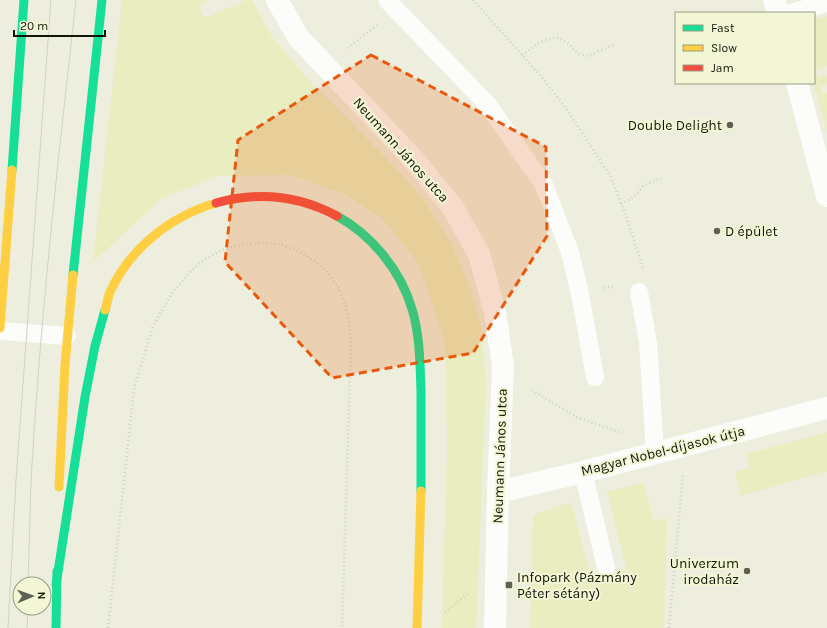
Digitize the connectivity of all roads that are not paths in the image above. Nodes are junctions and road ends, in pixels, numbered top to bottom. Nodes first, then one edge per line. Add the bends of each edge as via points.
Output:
1 (24, 0) edge
2 (102, 0) edge
3 (277, 0) edge
4 (387, 0) edge
5 (774, 0) edge
6 (827, 3) edge
7 (778, 12) edge
8 (794, 12) edge
9 (797, 84) edge
10 (827, 196) edge
11 (639, 292) dead end
12 (0, 328) edge
13 (0, 331) edge
14 (67, 336) junction
15 (595, 377) dead end
16 (827, 408) edge
17 (655, 453) junction
18 (583, 472) junction
19 (498, 492) junction
20 (59, 493) dead end
21 (58, 508) dead end
22 (606, 567) dead end
23 (56, 585) junction
24 (56, 628) edge
25 (417, 628) edge
26 (495, 628) edge

1 - 12 main road
2 - 14 main road
3 - 19 street, Neumann János utca via 298,37 414,160 453,208 479,254 495,312 503,366
4 - 15 lane via 488,105 544,185 570,252
5 - 7 street
6 - 8 lane
9 - 10 street
11 - 17 lane via 648,343
13 - 14 lane
14 - 20 main road
16 - 17 street, Magyar Nobel-díjasok útja
17 - 18 street, Magyar Nobel-díjasok útja
18 - 19 street, Magyar Nobel-díjasok útja
18 - 22 lane
19 - 26 street, Neumann János utca
21 - 23 main road
23 - 24 main road
23 - 25 main road via 84,397 97,337 112,288 128,261 172,222 194,210 242,197 265,195 293,198 318,205 345,220 365,236 385,257 402,284 412,309 417,338 422,445

